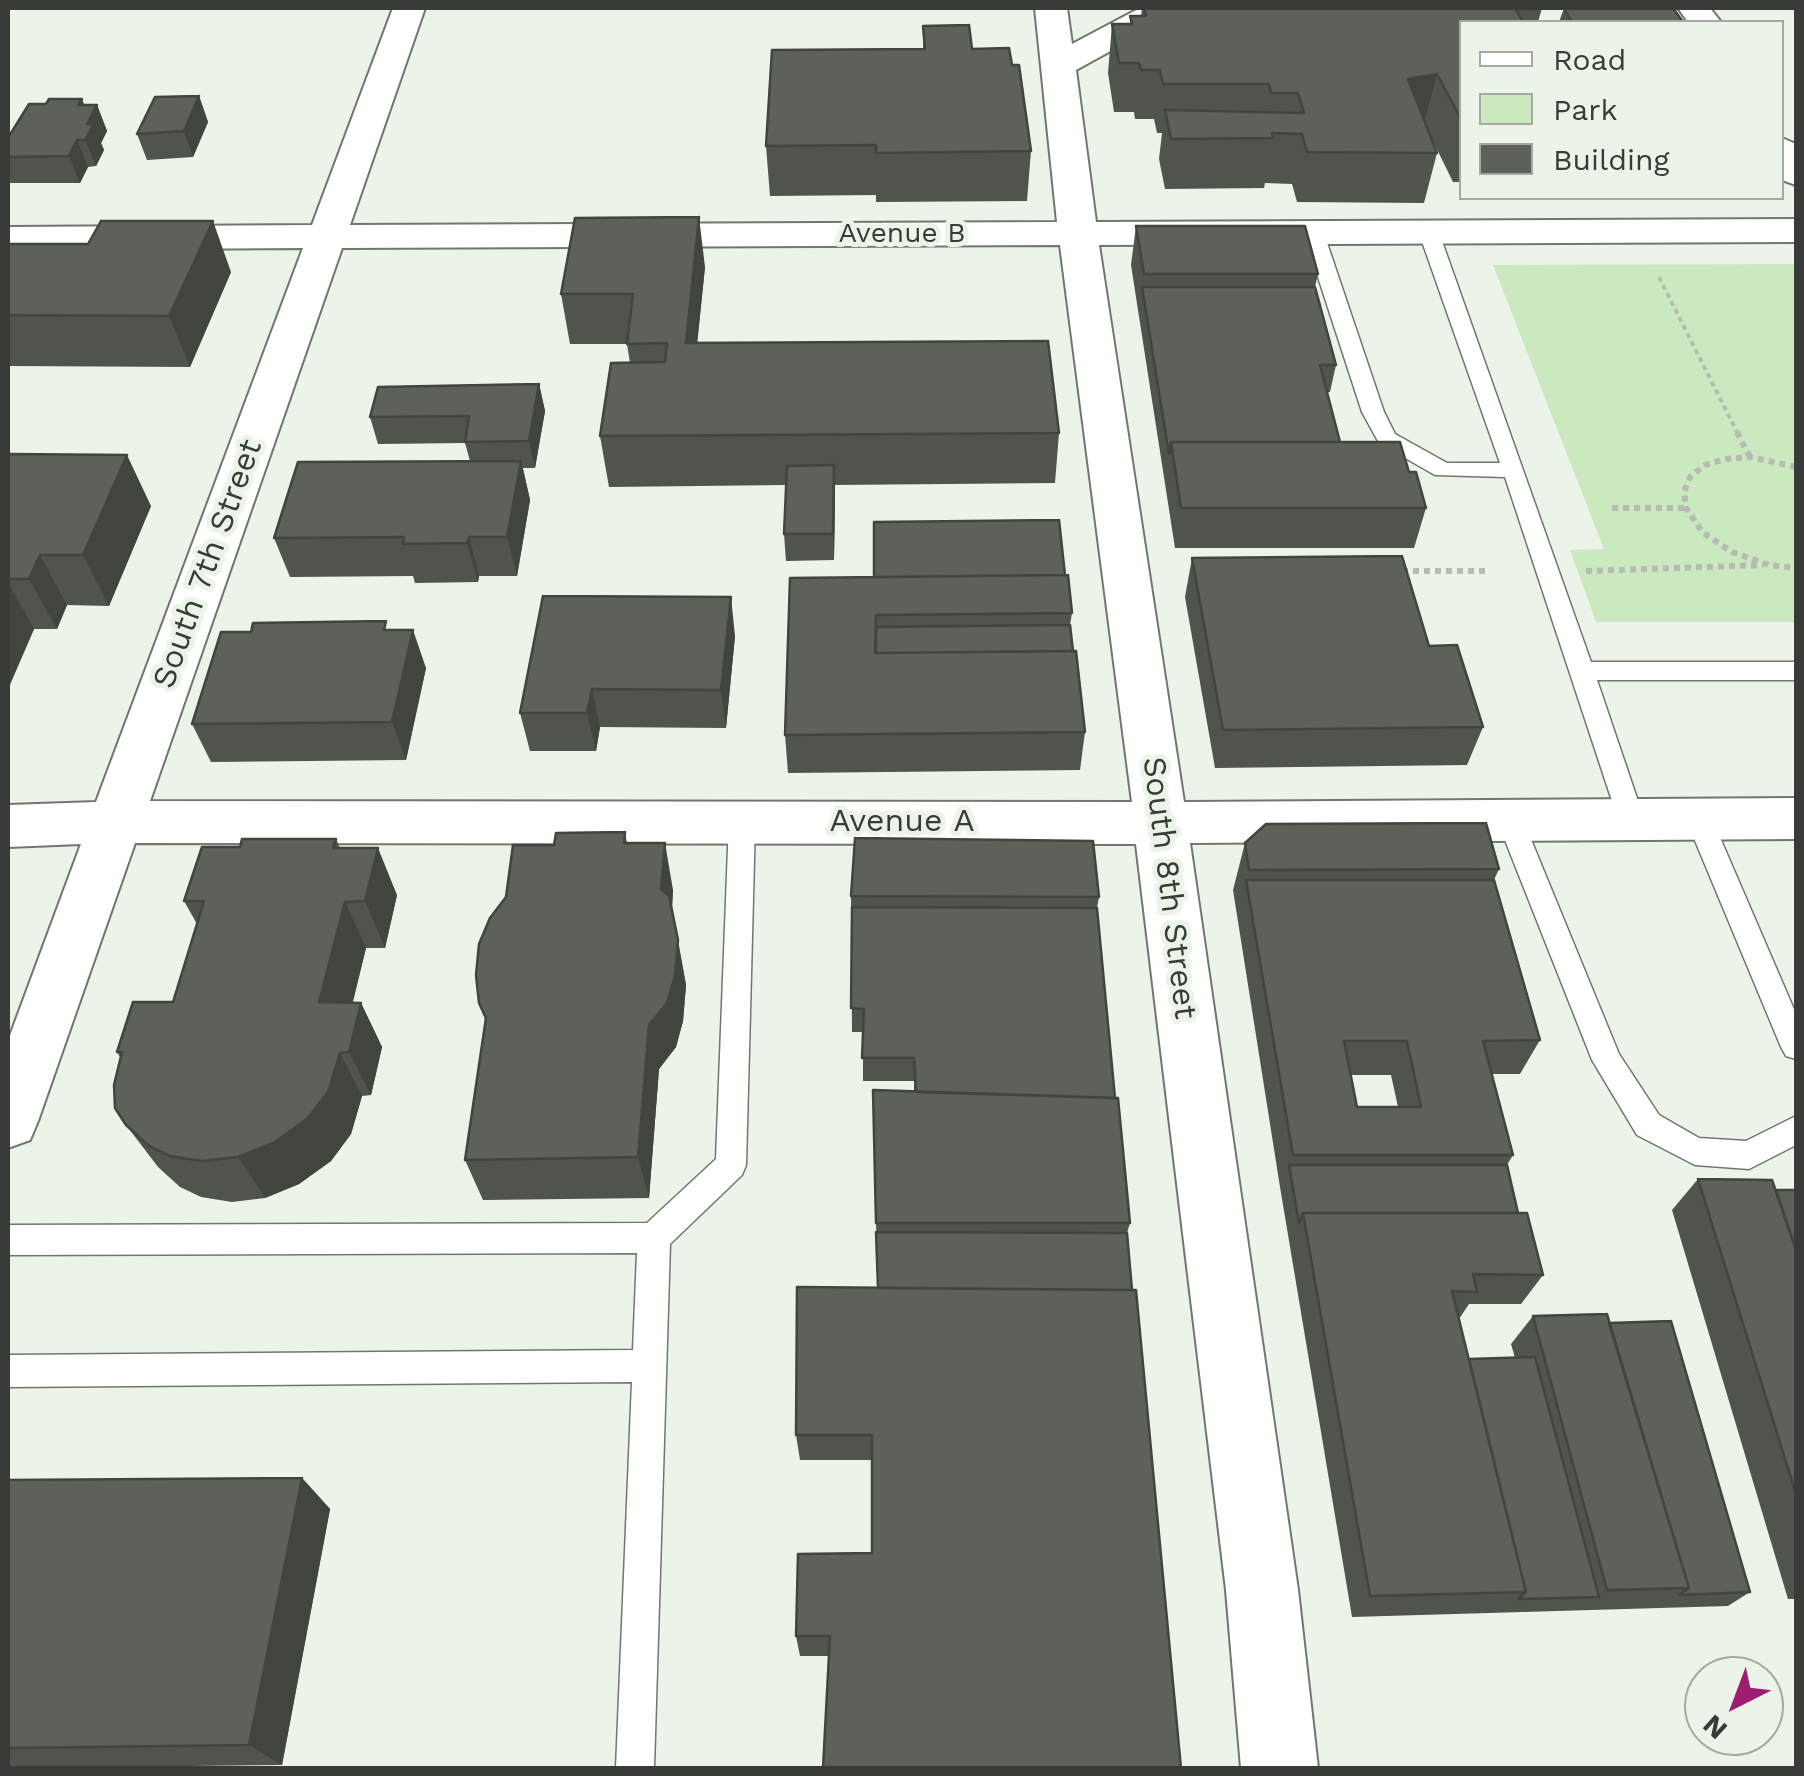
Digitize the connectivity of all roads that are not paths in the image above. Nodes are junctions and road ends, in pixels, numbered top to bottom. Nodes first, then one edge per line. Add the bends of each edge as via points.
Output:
1 (409, 8) edge
2 (1051, 8) edge
3 (1164, 8) edge
4 (1058, 66) junction
5 (1428, 230) junction
6 (1796, 230) edge
7 (1313, 231) junction
8 (1078, 232) junction
9 (8, 238) edge
10 (324, 238) junction
11 (1513, 470) junction
12 (1582, 671) junction
13 (1796, 671) edge
14 (1631, 818) junction
15 (1699, 818) junction
16 (1796, 818) edge
17 (1510, 820) junction
18 (116, 822) junction
19 (742, 822) junction
20 (1160, 822) junction
21 (8, 826) edge
22 (1796, 1047) edge
23 (8, 1121) edge
24 (1796, 1130) edge
25 (654, 1238) junction
26 (8, 1240) edge
27 (648, 1366) junction
28 (8, 1371) edge
29 (635, 1768) edge
30 (1280, 1768) edge

1 - 10 street, South 7th Street
2 - 4 street, South 8th Street
3 - 4 street
4 - 8 street, South 8th Street
5 - 6 street, Avenue B
5 - 7 street, Avenue B
5 - 11 lane
7 - 8 street, Avenue B
7 - 11 lane via 1387,438 1443,470
8 - 10 street, Avenue B
8 - 20 street, South 8th Street
9 - 10 street, Avenue B
10 - 18 street, South 7th Street
11 - 12 lane
12 - 13 lane
12 - 14 lane
14 - 15 street, Avenue A
14 - 17 street, Avenue A
15 - 16 street, Avenue A
15 - 22 lane
17 - 20 street, Avenue A
17 - 24 lane via 1607,1060 1648,1125 1696,1151 1749,1156
18 - 19 street, Avenue A
18 - 21 street, Avenue A
18 - 23 street, South 7th Street
19 - 20 street, Avenue A
19 - 25 lane via 732,1166
20 - 30 street, South 8th Street
25 - 26 lane
25 - 27 lane
27 - 28 lane
27 - 29 lane

